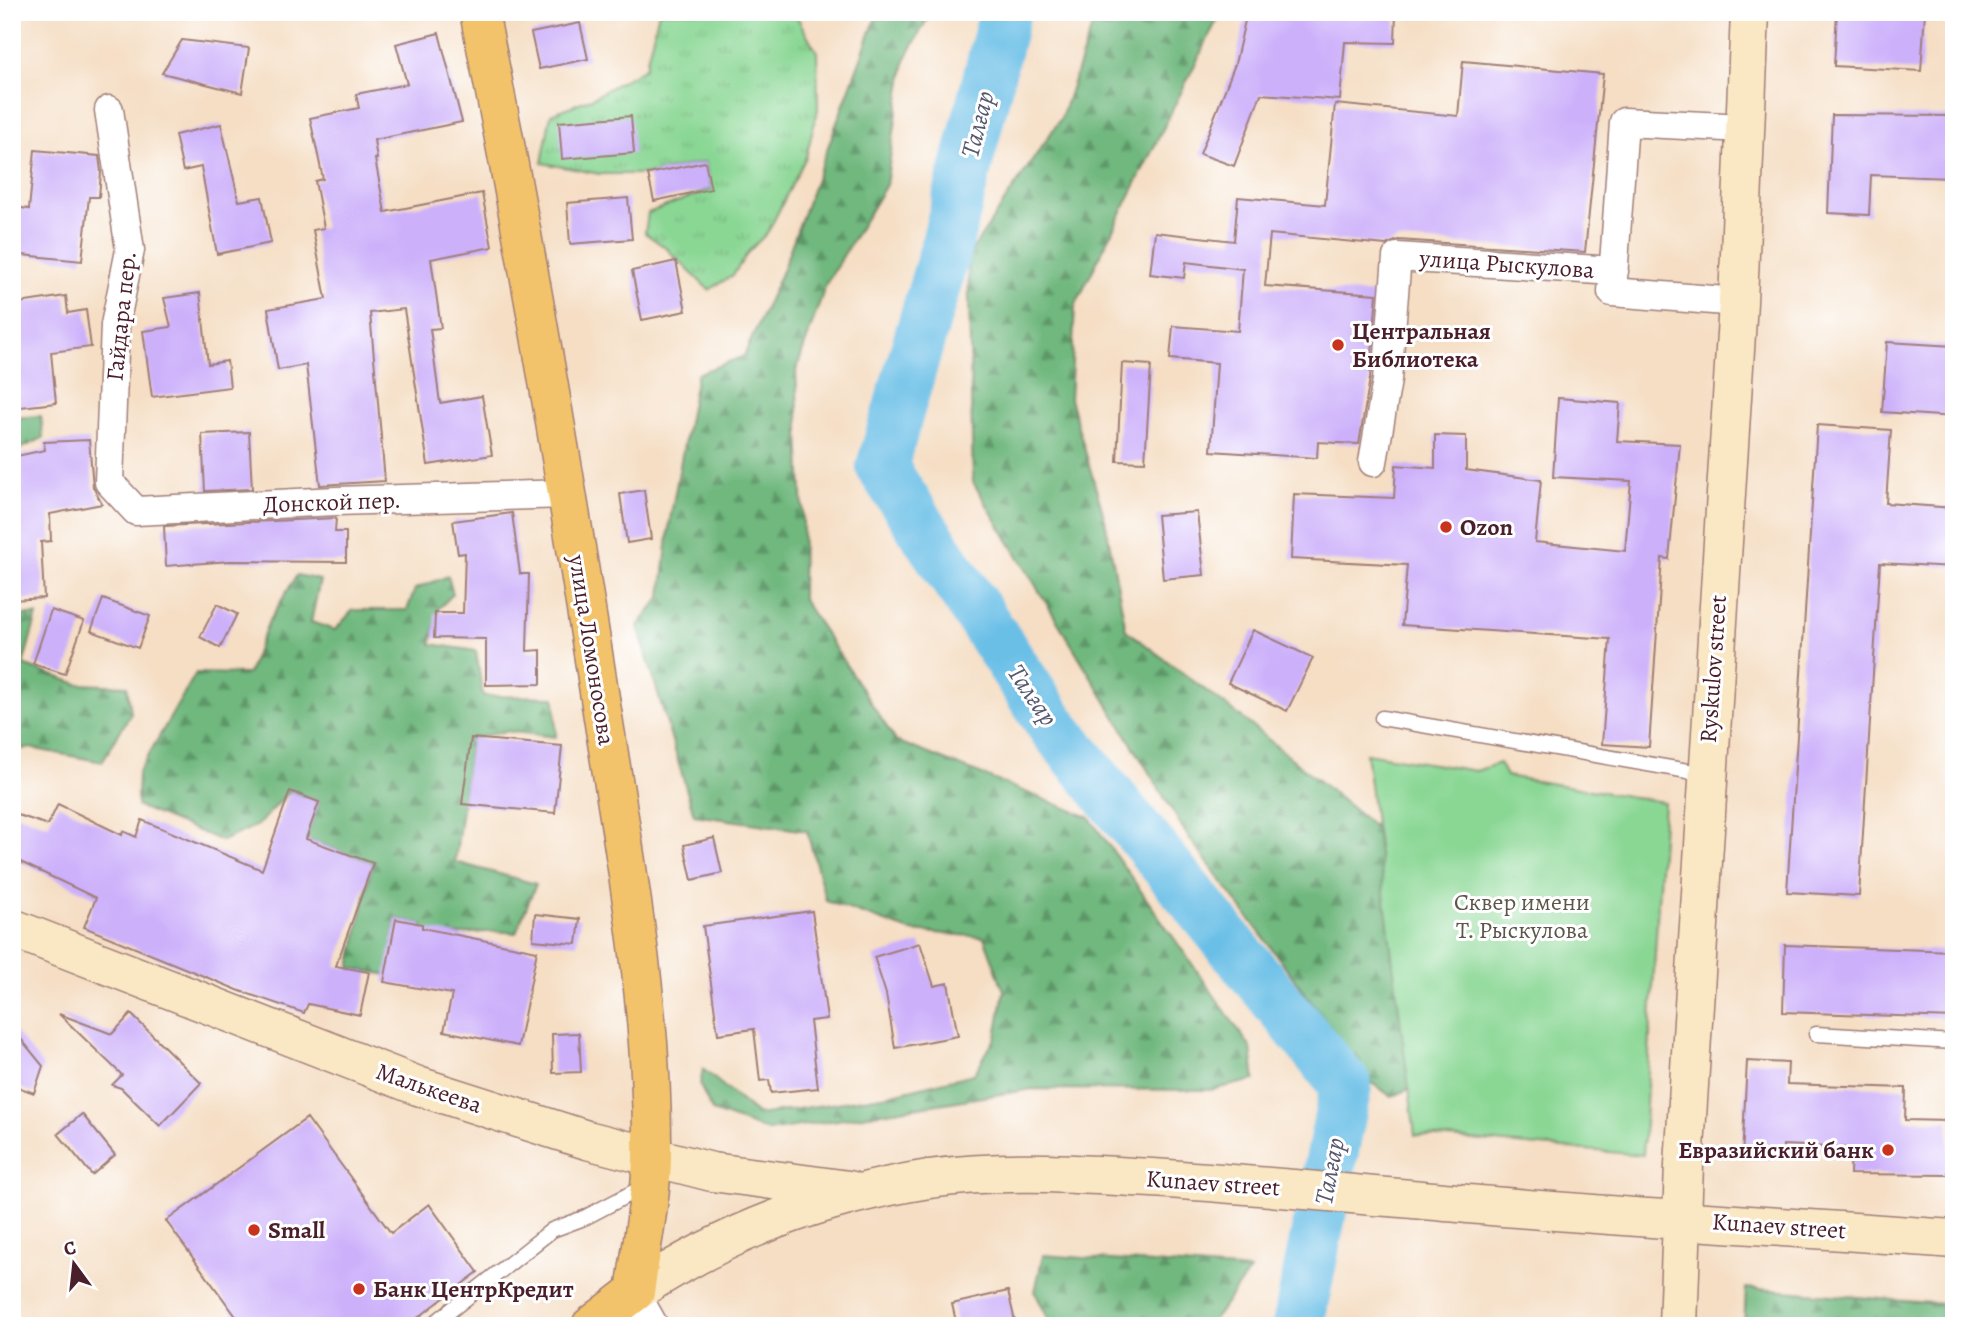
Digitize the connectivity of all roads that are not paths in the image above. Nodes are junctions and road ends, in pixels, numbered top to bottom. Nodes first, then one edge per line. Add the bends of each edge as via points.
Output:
1 (480, 12) edge
2 (1750, 12) edge
3 (109, 110) dead end
4 (1745, 128) junction
5 (1614, 271) junction
6 (1738, 302) junction
7 (1373, 462) dead end
8 (109, 482) joint
9 (568, 494) junction
10 (1382, 718) dead end
11 (1707, 775) junction
12 (12, 928) edge
13 (1816, 1034) dead end
14 (1954, 1042) edge
15 (651, 1170) junction
16 (861, 1192) junction
17 (1682, 1219) junction
18 (1954, 1239) edge
19 (635, 1292) junction
20 (431, 1326) edge
21 (591, 1326) edge
22 (654, 1326) edge
23 (1678, 1326) edge

1 - 9 main road, улица Ломоносова via 526,241
2 - 4 main road, Ryskulov street
3 - 8 street, Гайдара пер. via 130,250 115,325
4 - 5 street, улица Рыскулова via 1624,122
4 - 6 main road, Ryskulov street
5 - 6 street, улица Рыскулова via 1612,292
5 - 7 street, улица Рыскулова via 1397,257 1387,380
6 - 11 main road, Ryskulov street
8 - 9 street, Донской пер. via 136,512
9 - 15 main road, улица Ломоносова via 630,896 651,1082
10 - 11 lane
11 - 17 main road, Ryskulov street
12 - 15 main road, Малькеева via 418,1086
13 - 14 lane
15 - 16 main road, Малькеева via 712,1172
15 - 19 main road, улица Ломоносова
15 - 20 lane via 584,1218 552,1230
16 - 17 main road, Kunaev street via 931,1179 1058,1172
16 - 19 main road, Kunaev street via 740,1231
17 - 18 main road, Kunaev street
17 - 23 main road, Ryskulov street
19 - 21 main road, Kunaev street
19 - 22 street

